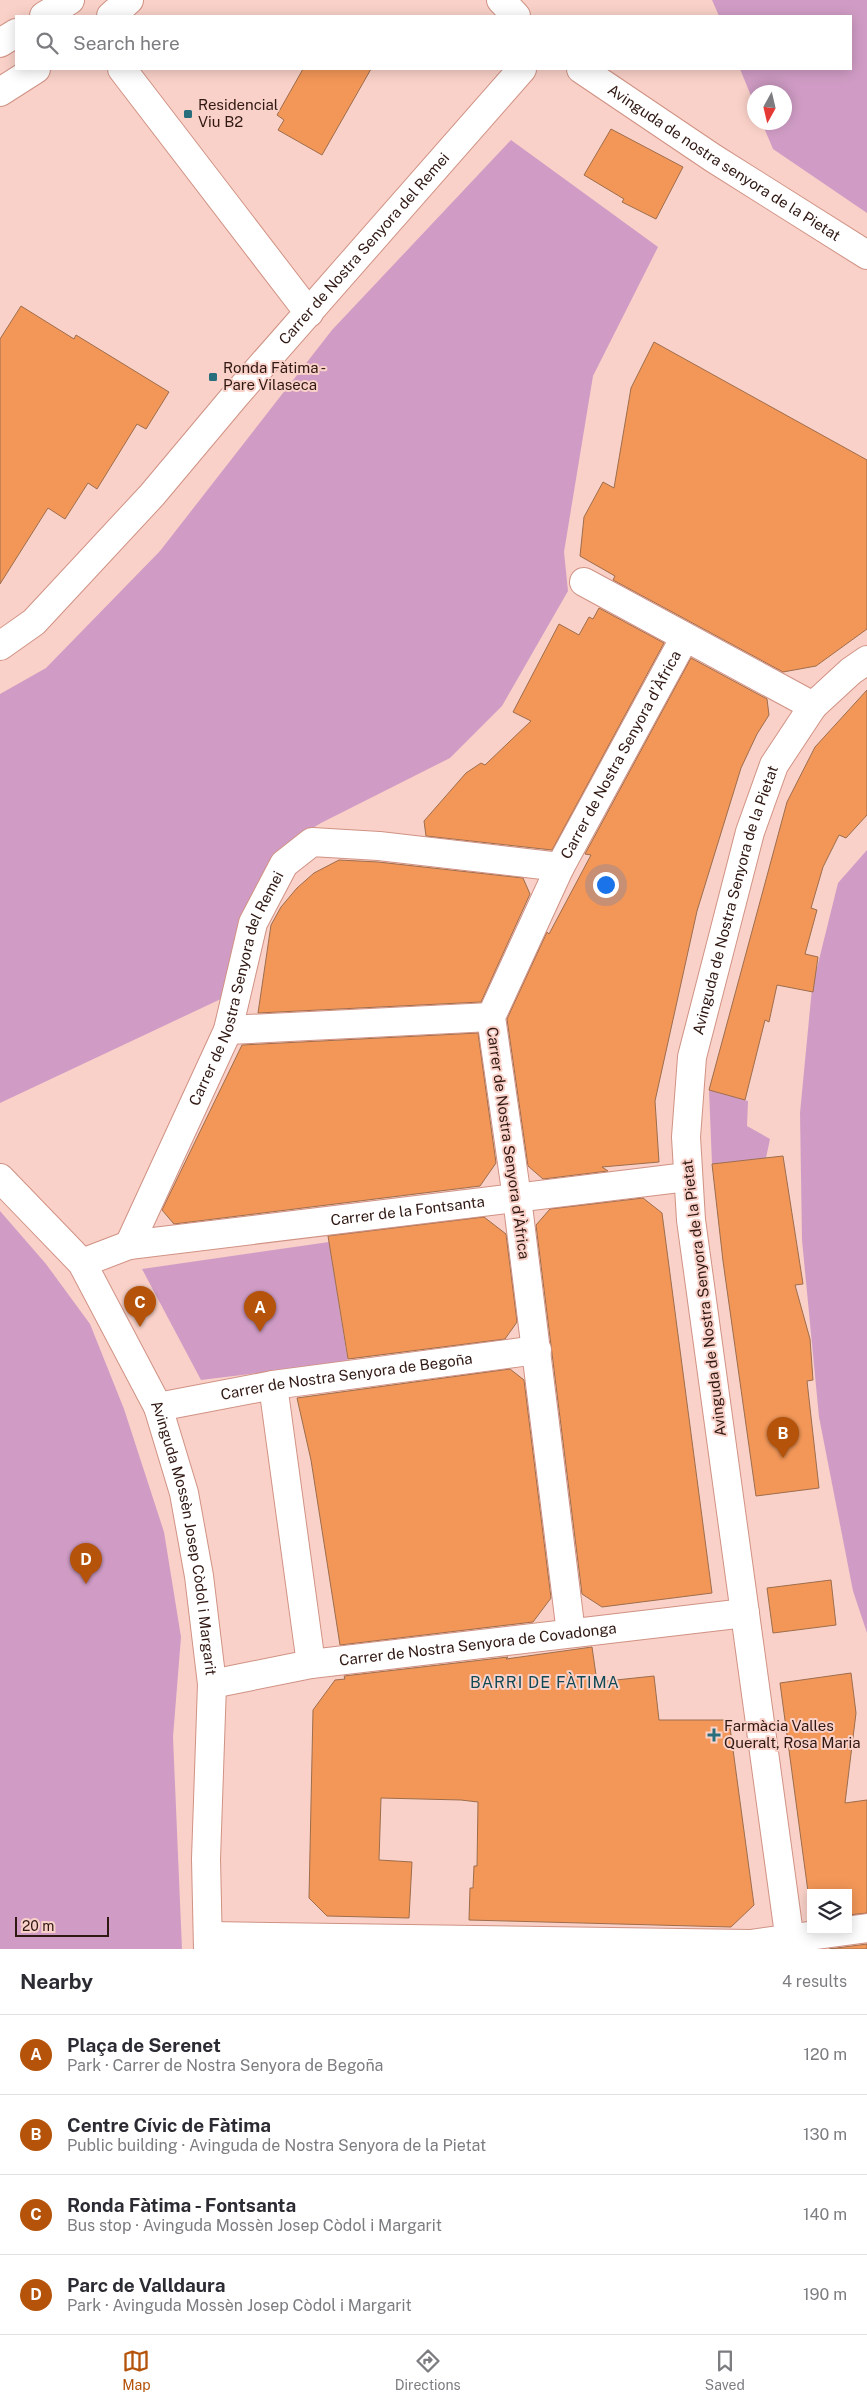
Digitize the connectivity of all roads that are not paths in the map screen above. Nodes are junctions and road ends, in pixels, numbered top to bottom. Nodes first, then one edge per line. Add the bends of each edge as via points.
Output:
1 (70, 0) edge
2 (129, 0) edge
3 (501, 0) edge
4 (46, 15) edge
5 (112, 15) edge
6 (515, 15) edge
7 (15, 34) edge
8 (0, 44) edge
9 (34, 70) edge
10 (123, 70) edge
11 (521, 70) edge
12 (583, 70) edge
13 (0, 92) edge
14 (867, 255) edge
15 (309, 313) junction
16 (584, 582) dead end
17 (685, 637) junction
18 (0, 646) edge
19 (867, 660) edge
20 (813, 706) junction
21 (560, 867) junction
22 (490, 1017) junction
23 (228, 1030) junction
24 (687, 1177) junction
25 (0, 1178) edge
26 (517, 1198) junction
27 (129, 1245) junction
28 (82, 1263) junction
29 (537, 1350) junction
30 (273, 1385) junction
31 (158, 1407) junction
32 (744, 1613) junction
33 (572, 1633) junction
34 (311, 1664) junction
35 (212, 1684) junction
36 (867, 1928) edge
37 (208, 1943) edge
38 (790, 1943) edge

1 - 4 street
2 - 5 street
3 - 6 street
7 - 8 street
9 - 13 street
10 - 15 street
11 - 15 street, Carrer de Nostra Senyora del Remei
12 - 14 street, Avinguda de nostra senyora de la Pietat via 713,158
15 - 18 street, Carrer de Nostra Senyora del Remei via 152,495 34,622
16 - 17 street
17 - 20 street
17 - 21 street, Carrer de Nostra Senyora d'Àfrica
19 - 20 street, Avinguda de Nostra Senyora de la Pietat
20 - 24 street, Avinguda de Nostra Senyora de la Pietat via 774,765 750,832 692,1057 686,1137
21 - 22 street, Carrer de Nostra Senyora d'Àfrica
21 - 23 street, Carrer de Nostra Senyora del Remei via 379,846 312,842 284,864 253,924
22 - 23 street
22 - 26 street, Carrer de Nostra Senyora d'Àfrica
23 - 27 street, Carrer de Nostra Senyora del Remei
24 - 26 street, Carrer de la Fontsanta
24 - 32 street, Avinguda de Nostra Senyora de la Pietat
25 - 28 street, Avinguda Mossèn Josep Còdol i Margarit
26 - 27 street, Carrer de la Fontsanta
26 - 29 street, Carrer de Nostra Senyora d'Àfrica
27 - 28 street
28 - 31 street, Avinguda Mossèn Josep Còdol i Margarit
29 - 30 street, Carrer de Nostra Senyora de Begoña
29 - 33 street, Carrer de Nostra Senyora d'Àfrica
30 - 31 street, Carrer de Nostra Senyora de Begoña
30 - 34 street
31 - 35 street, Avinguda Mossèn Josep Còdol i Margarit via 184,1493 199,1576
32 - 33 street, Carrer de Nostra Senyora de Covadonga
32 - 38 street, Avinguda de Nostra Senyora de la Pietat
33 - 34 street, Carrer de Nostra Senyora de Covadonga
34 - 35 street, Carrer de Nostra Senyora de Covadonga
35 - 37 street, Avinguda Mossèn Josep Còdol i Margarit via 208,1772
36 - 38 street
37 - 38 street

